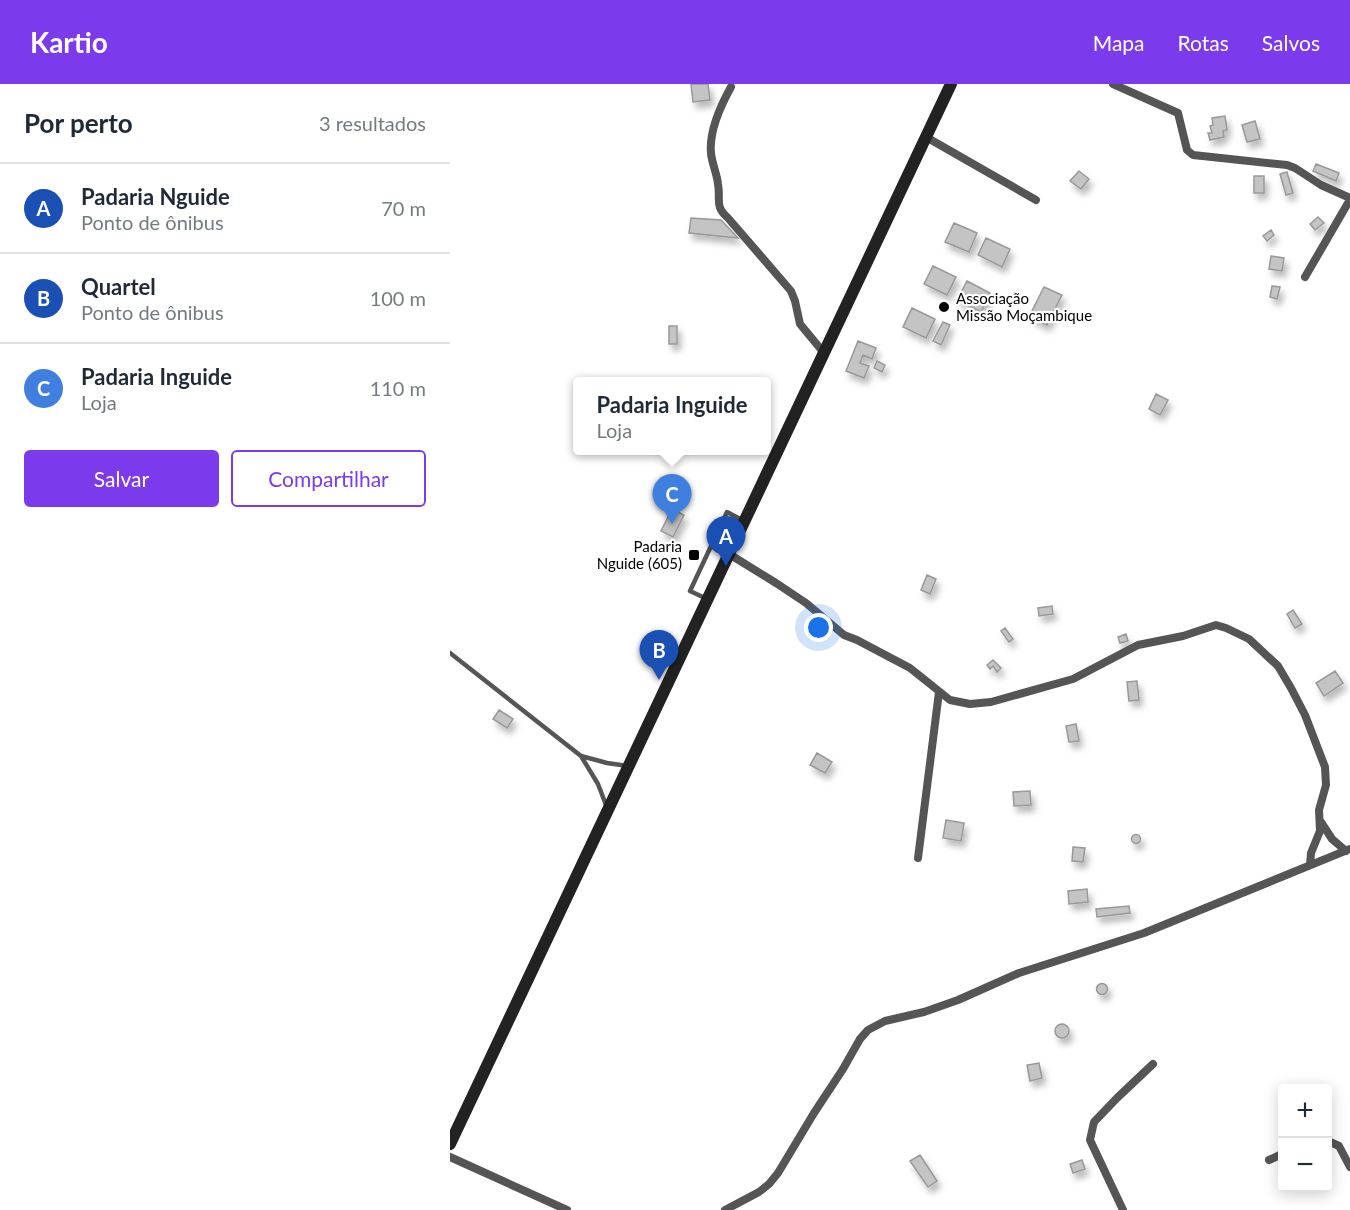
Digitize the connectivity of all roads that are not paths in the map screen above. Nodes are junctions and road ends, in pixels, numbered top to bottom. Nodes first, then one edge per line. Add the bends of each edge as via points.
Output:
1 (951, 84) edge
2 (1113, 84) edge
3 (731, 87) dead end
4 (926, 137) junction
5 (1036, 200) dead end
6 (1350, 200) edge
7 (1305, 277) dead end
8 (824, 352) junction
9 (744, 521) junction
10 (729, 554) junction
11 (707, 599) junction
12 (450, 653) edge
13 (939, 692) junction
14 (580, 756) junction
15 (628, 766) junction
16 (608, 810) junction
17 (1319, 819) junction
18 (1348, 850) edge
19 (918, 858) dead end
20 (1310, 865) junction
21 (1153, 1064) dead end
22 (1332, 1143) edge
23 (450, 1144) edge
24 (1278, 1156) edge
25 (450, 1157) edge
26 (1269, 1160) dead end
27 (1350, 1167) edge
28 (567, 1210) edge
29 (725, 1210) edge
30 (1123, 1210) edge

1 - 4 street
2 - 6 street via 1178,113 1187,150 1193,155 1287,165
3 - 8 street via 720,106 711,141 719,207 791,291 800,324
4 - 5 street
4 - 8 street
6 - 7 street
8 - 9 street
9 - 10 street
9 - 11 lane via 727,512 690,591
10 - 11 street
10 - 13 street via 806,603 844,634 910,668
11 - 15 street
12 - 14 lane
13 - 17 street via 959,703 991,702 1073,679 1138,645 1215,625 1226,628 1249,639 1278,666 1305,715 1325,767 1326,785
13 - 19 street
14 - 15 lane
14 - 16 lane via 598,784
15 - 16 street
16 - 23 street
17 - 18 street via 1332,839
17 - 20 street via 1320,831
18 - 20 street
20 - 29 street via 1144,933 1018,973 958,1000 885,1021 868,1030 778,1173 759,1192
21 - 30 street via 1094,1122 1090,1140
22 - 27 street via 1339,1146
24 - 26 street
25 - 28 street

